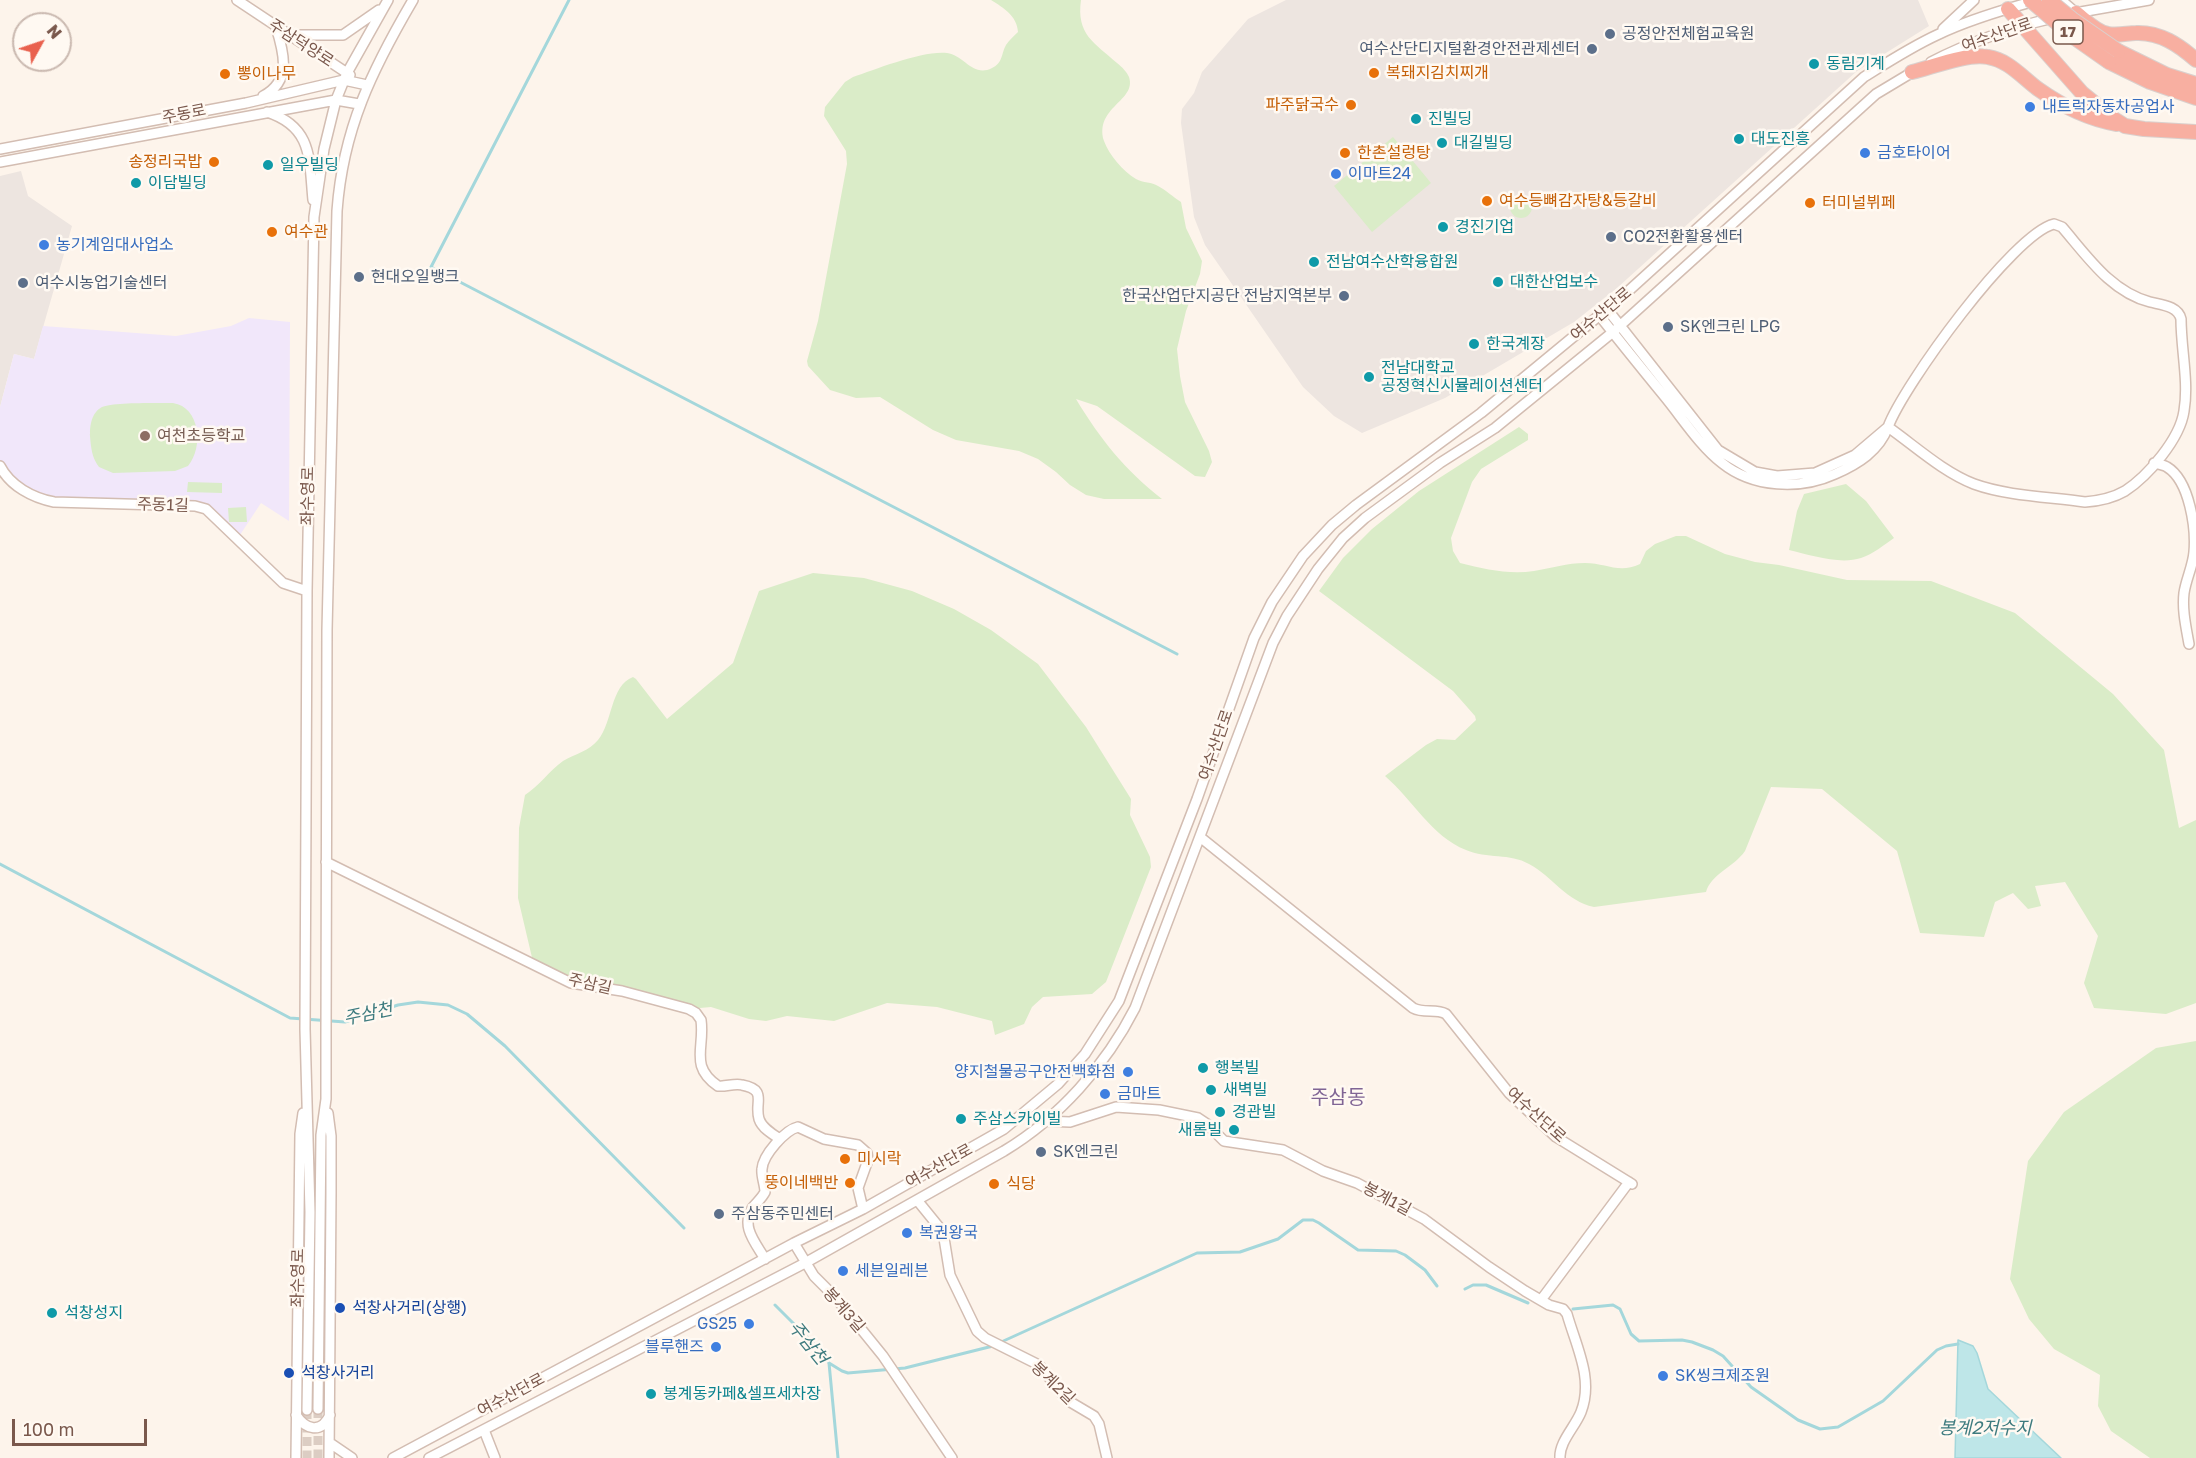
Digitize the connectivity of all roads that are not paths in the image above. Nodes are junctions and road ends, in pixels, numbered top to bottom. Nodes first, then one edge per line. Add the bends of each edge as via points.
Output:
1 (237, 0) edge
2 (413, 0) edge
3 (1974, 0) edge
4 (2030, 0) edge
5 (2040, 0) edge
6 (2049, 0) edge
7 (2061, 0) edge
8 (2149, 0) edge
9 (387, 2) edge
10 (2004, 4) edge
11 (2076, 13) junction
12 (2022, 25) junction
13 (276, 27) junction
14 (287, 34) junction
15 (1937, 35) junction
16 (2113, 56) junction
17 (2196, 60) edge
18 (1912, 72) junction
19 (345, 76) junction
20 (2196, 84) edge
21 (367, 85) junction
22 (2196, 98) edge
23 (336, 100) junction
24 (246, 103) junction
25 (359, 104) junction
26 (265, 112) junction
27 (2125, 126) junction
28 (2196, 132) edge
29 (0, 149) edge
30 (0, 162) edge
31 (314, 217) junction
32 (1603, 312) junction
33 (1616, 329) junction
34 (1888, 427) junction
35 (2154, 463) junction
36 (0, 466) edge
37 (307, 591) junction
38 (2189, 644) dead end
39 (1200, 837) junction
40 (326, 862) junction
41 (306, 1098) junction
42 (326, 1099) junction
43 (1033, 1107) junction
44 (1045, 1121) junction
45 (780, 1139) junction
46 (917, 1200) junction
47 (862, 1209) junction
48 (794, 1243) junction
49 (765, 1259) junction
50 (805, 1263) junction
51 (1541, 1300) junction
52 (318, 1409) tunnel mouth
53 (307, 1410) tunnel mouth
54 (330, 1413) junction
55 (296, 1415) junction
56 (484, 1430) junction
57 (330, 1443) junction
58 (296, 1458) edge
59 (329, 1458) edge
60 (352, 1458) edge
61 (393, 1458) edge
62 (429, 1458) edge
63 (495, 1458) edge
64 (952, 1458) edge
65 (1107, 1458) edge
66 (1560, 1458) edge

1 - 13 street, 주삼덕양로
2 - 21 street, 좌수영로
3 - 15 street
4 - 16 highway, 17, bridge via 2072,36
5 - 10 street, 여수산단로
6 - 16 highway, 17, bridge
7 - 11 street
8 - 11 street, 여수산단로
9 - 14 street via 342,34
9 - 19 street, 좌수영로
10 - 12 highway
10 - 15 street, 여수산단로
11 - 12 street, 여수산단로
11 - 17 highway via 2109,34 2146,33 2163,38
12 - 18 street, 여수산단로 via 1972,42
12 - 27 highway via 2091,103
13 - 14 street, 주삼덕양로
13 - 24 street via 285,57 282,77 269,93
14 - 19 street, 주삼덕양로
15 - 32 street, 여수산단로 via 1864,77
16 - 20 highway, 17
16 - 22 highway, 17 via 2150,82
18 - 27 highway via 1971,57 1988,57 2012,68 2079,113
18 - 33 street, 여수산단로 via 1876,94
19 - 21 street, 주동로
19 - 23 street, 좌수영로
19 - 24 street, 주동로
21 - 25 street, 좌수영로
23 - 25 street, 주동로
23 - 26 street, 주동로
23 - 31 street, 좌수영로
24 - 29 street, 주동로
25 - 40 street, 좌수영로 via 341,168 335,238
26 - 30 street, 주동로
26 - 31 street via 288,121 304,141 309,156
27 - 28 highway
31 - 37 street, 좌수영로
32 - 33 street
32 - 43 street, 여수산단로 via 1481,413 1356,505 1303,556 1272,602 1250,648 1119,1002 1078,1062
33 - 34 street via 1696,437 1723,464 1751,478 1777,485 1828,477 1873,451 1883,441
33 - 39 street, 여수산단로 via 1495,429 1440,463 1343,538 1318,569 1273,643
34 - 35 street via 1972,483 2085,502 2125,491
34 - 35 street via 1899,403 1976,295 2025,244 2054,224 2062,227 2117,286 2136,298 2170,307 2181,315 2184,411 2178,432
35 - 38 street via 2175,475 2192,511 2195,546 2184,592
36 - 37 street, 주동1길 via 16,485 54,502 206,509 283,583
37 - 41 street, 좌수영로
39 - 44 street, 여수산단로 via 1130,1019 1094,1070
39 - 51 street, 여수산단로 via 1413,1008 1446,1014 1509,1093 1556,1137 1631,1183
40 - 42 street, 좌수영로
40 - 45 street, 주삼길 via 571,982 622,991 693,1011 701,1020 699,1062 704,1072 718,1086 742,1085 757,1092 762,1124
41 - 53 street, 좌수영로 via 310,1212
41 - 55 street, 좌수영로 via 300,1134
42 - 52 street, 좌수영로 via 321,1135
42 - 54 street, 좌수영로 via 331,1136
43 - 44 street
43 - 47 street, 여수산단로 via 1004,1129
44 - 46 street, 여수산단로 via 1004,1151
44 - 51 street, 봉계1길 via 1075,1121 1116,1107 1197,1118 1224,1141 1283,1150 1357,1183 1424,1219 1489,1268
45 - 47 street via 798,1127 824,1139 860,1146 868,1158 858,1188
45 - 49 street via 762,1168 764,1195 747,1221
46 - 50 street, 여수산단로
46 - 65 street, 봉계2길 via 943,1232 952,1280 977,1331 1039,1365 1067,1400 1094,1416
47 - 48 street, 여수산단로
48 - 49 street, 여수산단로
48 - 50 street, 봉계3길
49 - 61 street, 여수산단로
50 - 56 street, 여수산단로
50 - 64 street, 봉계3길 via 883,1356
51 - 66 street, 봉계1길 via 1566,1311 1585,1367 1584,1402
54 - 55 street via 324,1425 314,1429
54 - 57 street, 좌수영로
55 - 58 street, 좌수영로
56 - 62 street, 여수산단로
56 - 63 street
57 - 59 street, 좌수영로
57 - 60 street

